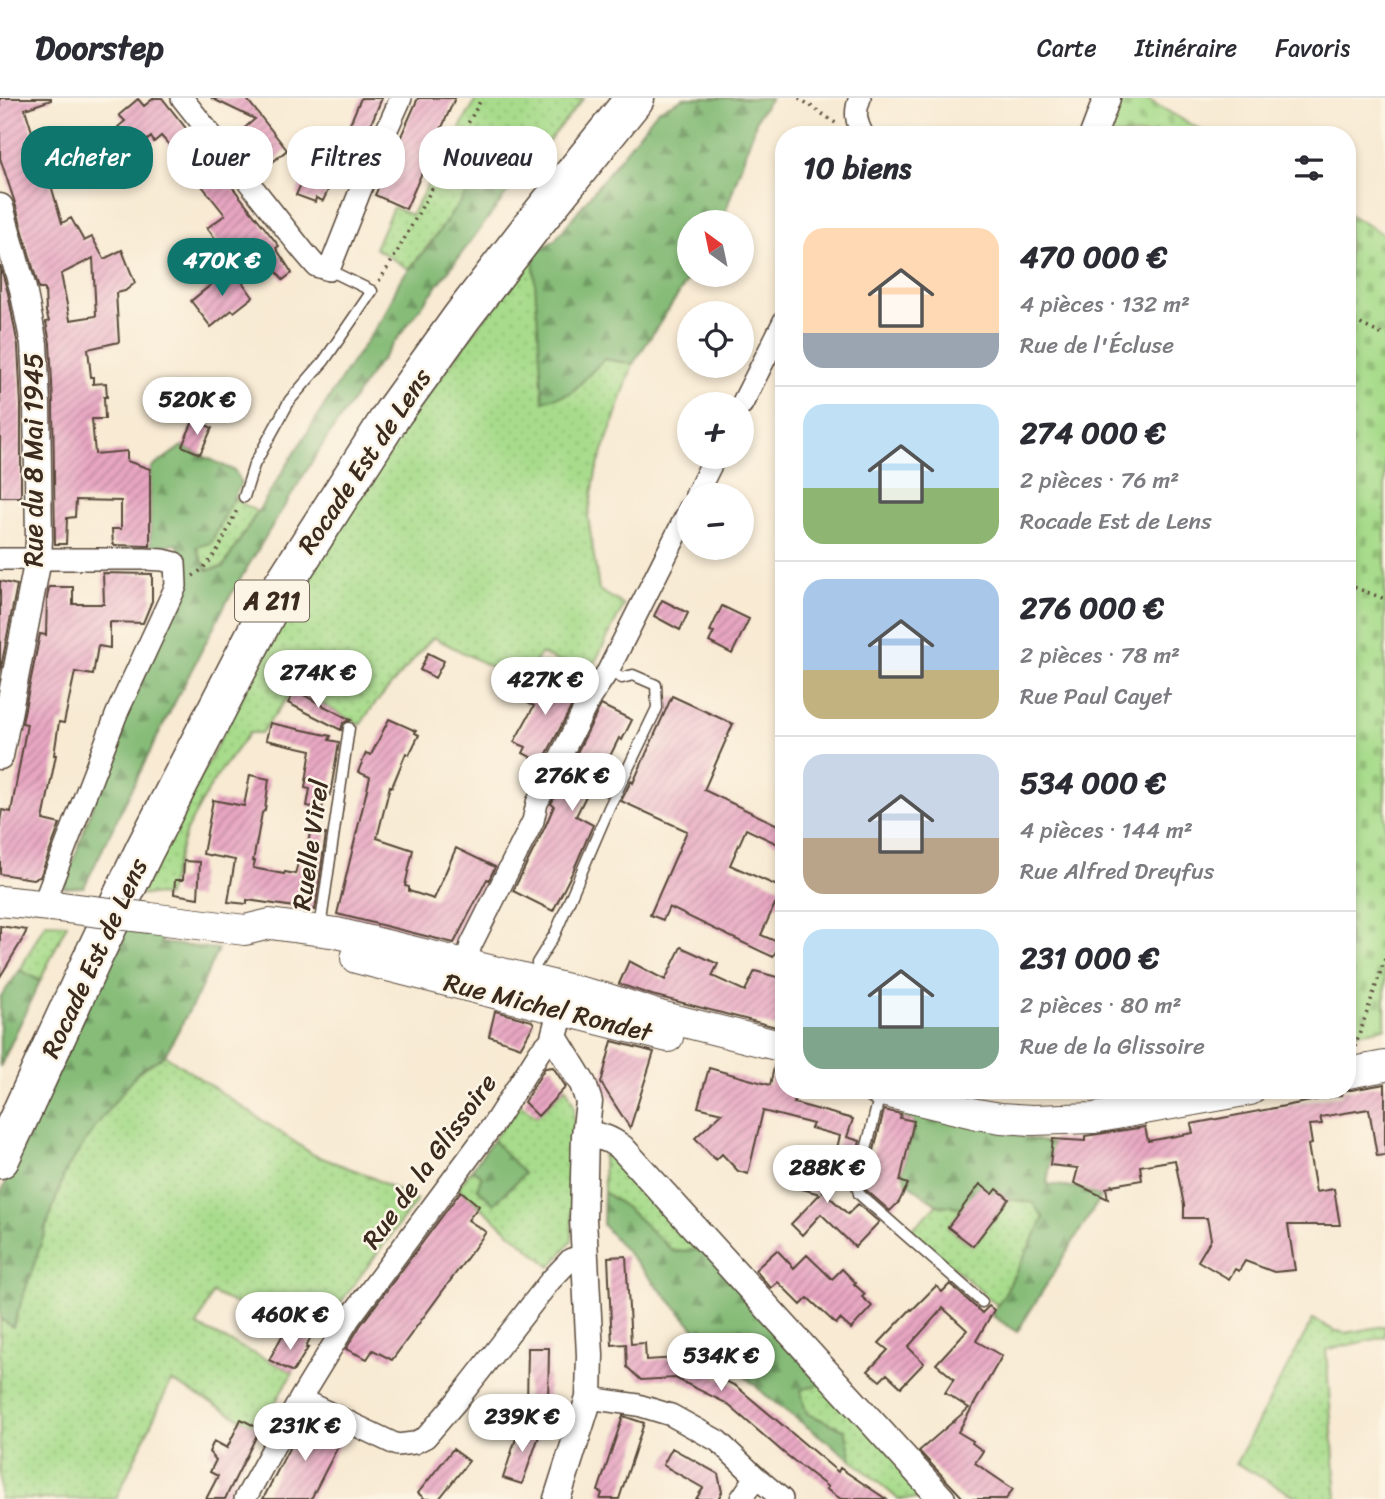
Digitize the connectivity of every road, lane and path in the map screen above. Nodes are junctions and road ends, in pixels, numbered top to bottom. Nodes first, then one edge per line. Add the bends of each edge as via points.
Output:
1 (182, 98) edge
2 (401, 98) edge
3 (482, 98) edge
4 (608, 98) edge
5 (635, 98) edge
6 (860, 98) edge
7 (1107, 98) edge
8 (799, 99) edge
9 (840, 126) edge
10 (859, 126) edge
11 (1096, 126) edge
12 (0, 207) edge
13 (329, 270) junction
14 (372, 292) junction
15 (1356, 322) edge
16 (1385, 336) edge
17 (775, 339) edge
18 (748, 392) edge
19 (244, 496) joint
20 (677, 534) edge
21 (0, 559) edge
22 (38, 559) junction
23 (176, 586) junction
24 (1356, 587) edge
25 (1385, 599) edge
26 (608, 671) junction
27 (349, 728) dead end
28 (0, 756) edge
29 (0, 901) edge
30 (52, 906) junction
31 (316, 939) junction
32 (348, 948) dead end
33 (1385, 959) edge
34 (537, 963) dead end
35 (462, 974) junction
36 (561, 1012) junction
37 (1356, 1040) edge
38 (775, 1044) edge
39 (1385, 1047) edge
40 (775, 1055) edge
41 (1385, 1056) edge
42 (1356, 1057) edge
43 (1356, 1059) edge
44 (1356, 1061) edge
45 (775, 1064) edge
46 (1385, 1066) edge
47 (877, 1099) edge
48 (935, 1099) edge
49 (958, 1099) edge
50 (978, 1099) edge
51 (1086, 1099) edge
52 (1149, 1099) edge
53 (1200, 1099) edge
54 (999, 1108) junction
55 (0, 1109) edge
56 (585, 1135) junction
57 (0, 1159) edge
58 (585, 1255) junction
59 (982, 1302) dead end
60 (589, 1398) junction
61 (300, 1399) junction
62 (756, 1477) junction
63 (245, 1499) edge
64 (557, 1499) edge
65 (741, 1499) edge
66 (782, 1499) edge
67 (942, 1499) edge

1 - 13 street via 304,252 316,266
2 - 13 street
3 - 14 path
4 - 55 highway, Rocade Est de Lens / A 211 via 515,211 383,388 253,590 176,739
5 - 57 highway, Rocade Est de Lens / A 211 via 424,370 271,604 145,849
6 - 10 street via 856,107
7 - 11 street
8 - 9 path
12 - 22 street, Rue du 8 Mai 1945 via 34,344
13 - 14 lane
14 - 19 lane via 290,400 254,465
15 - 16 path
17 - 18 street
19 - 23 path via 215,555 198,573
20 - 26 street
21 - 22 street
22 - 23 street via 163,560 175,563
22 - 28 street, Rue du 8 Mai 1945
23 - 30 street via 117,713
24 - 25 path
26 - 34 lane via 656,685 657,708 555,934
26 - 35 street via 537,803 533,821 474,938
27 - 31 lane, Ruelle Virel
29 - 30 main road, Rue Michel Rondet
30 - 31 main road, Rue Michel Rondet, bridge via 245,930 268,942
31 - 35 main road, Rue Michel Rondet
32 - 35 lane
33 - 37 path
35 - 36 main road, Rue Michel Rondet
36 - 38 main road, Rue Michel Rondet via 619,1002
36 - 40 lane via 597,1010
36 - 45 main road, Rue Michel Rondet
36 - 56 street via 589,1102
36 - 61 street, Rue de la Glissoire via 493,1125 349,1319
39 - 42 main road
41 - 43 lane
44 - 46 main road
47 - 59 lane via 859,1194
48 - 54 main road
49 - 52 lane via 1032,1110 1085,1110
50 - 54 main road
51 - 54 main road
53 - 54 main road via 1094,1118 1033,1120
56 - 58 street
56 - 67 street via 610,1139 622,1147
58 - 60 street
58 - 61 street via 571,1259 550,1281 426,1437 397,1445
60 - 62 street via 671,1415 718,1441
60 - 64 street
61 - 63 street, Rue de la Glissoire
62 - 65 street
62 - 66 street

